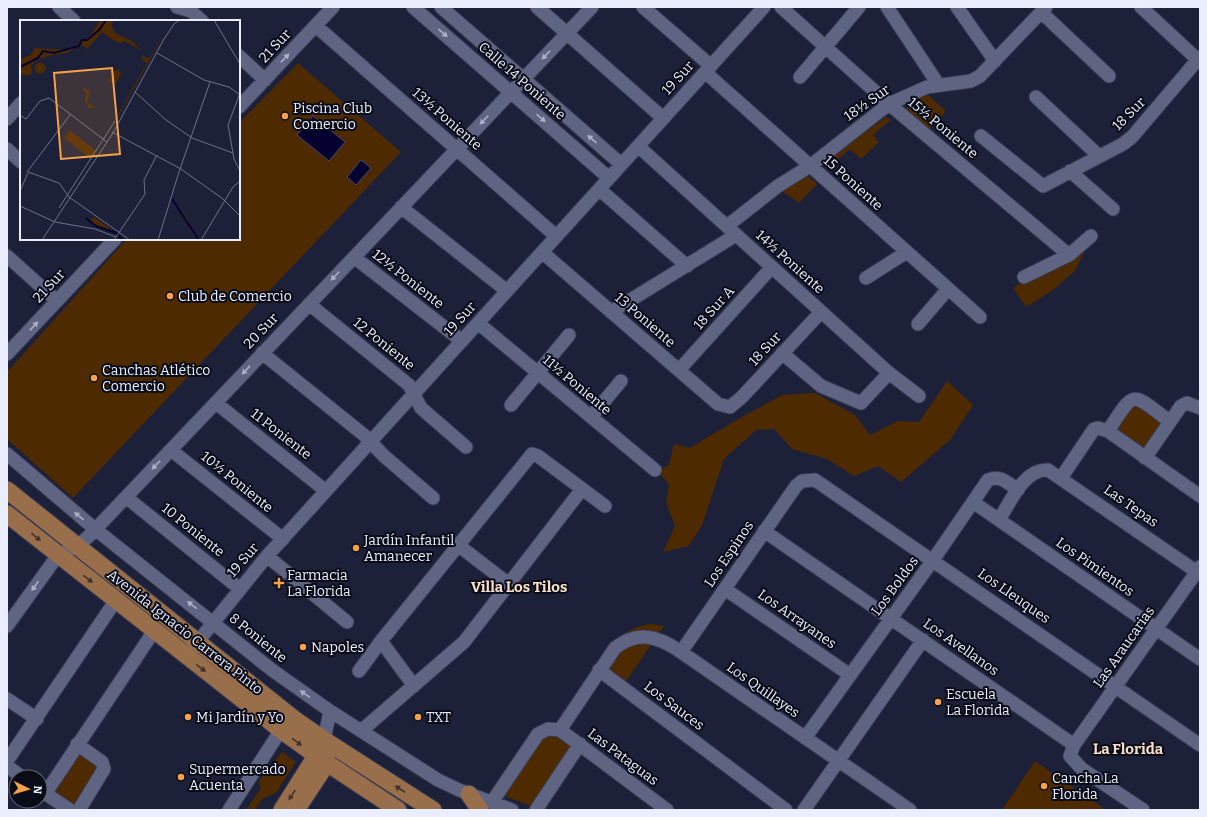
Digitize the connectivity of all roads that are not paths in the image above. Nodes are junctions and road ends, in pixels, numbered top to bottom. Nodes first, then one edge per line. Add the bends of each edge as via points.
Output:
1 (59, 7) edge
2 (177, 7) edge
3 (333, 7) edge
4 (413, 7) edge
5 (437, 7) edge
6 (441, 7) edge
7 (537, 7) edge
8 (592, 7) edge
9 (643, 7) edge
10 (781, 7) edge
11 (860, 7) edge
12 (887, 7) edge
13 (957, 7) edge
14 (1142, 7) edge
15 (191, 9) edge
16 (758, 9) edge
17 (1044, 9) edge
18 (427, 19) junction
19 (73, 20) edge
20 (201, 20) edge
21 (316, 26) junction
22 (567, 33) junction
23 (825, 47) junction
24 (240, 57) edge
25 (1199, 58) edge
26 (995, 61) junction
27 (708, 69) junction
28 (1109, 76) dead end
29 (800, 77) dead end
30 (265, 80) junction
31 (523, 80) junction
32 (938, 84) junction
33 (511, 92) junction
34 (1036, 97) dead end
35 (889, 104) junction
36 (20, 105) edge
37 (240, 106) edge
38 (663, 118) junction
39 (7, 119) edge
40 (981, 136) dead end
41 (638, 146) junction
42 (7, 149) edge
43 (457, 149) junction
44 (1099, 156) junction
45 (20, 161) edge
46 (621, 164) junction
47 (810, 166) junction
48 (1070, 171) junction
49 (609, 178) junction
50 (599, 189) junction
51 (401, 207) junction
52 (1112, 208) dead end
53 (731, 231) junction
54 (556, 236) junction
55 (1091, 236) dead end
56 (114, 240) edge
57 (542, 252) junction
58 (907, 252) junction
59 (1068, 255) junction
60 (7, 256) edge
61 (354, 257) junction
62 (687, 266) junction
63 (772, 267) junction
64 (1024, 277) dead end
65 (866, 278) dead end
66 (948, 289) junction
67 (507, 291) junction
68 (57, 301) junction
69 (309, 304) junction
70 (611, 312) junction
71 (821, 312) junction
72 (980, 318) dead end
73 (478, 323) junction
74 (918, 324) dead end
75 (569, 335) dead end
76 (462, 341) junction
77 (262, 353) junction
78 (782, 353) junction
79 (7, 354) edge
80 (679, 370) junction
81 (537, 373) junction
82 (889, 373) junction
83 (621, 381) dead end
84 (413, 395) junction
85 (919, 396) dead end
86 (216, 403) junction
87 (511, 405) dead end
88 (730, 407) joint
89 (1200, 408) edge
90 (592, 417) junction
91 (1170, 421) junction
92 (1103, 429) junction
93 (370, 442) junction
94 (466, 447) dead end
95 (171, 450) junction
96 (7, 454) edge
97 (1145, 458) junction
98 (655, 470) dead end
99 (1061, 478) junction
100 (807, 480) joint
101 (7, 490) edge
102 (582, 490) junction
103 (1018, 490) junction
104 (326, 491) junction
105 (1200, 496) edge
106 (126, 497) junction
107 (433, 498) dead end
108 (973, 502) junction
109 (604, 506) dead end
110 (7, 514) edge
111 (999, 520) junction
112 (95, 529) junction
113 (764, 531) junction
114 (283, 539) junction
115 (458, 545) junction
116 (76, 546) junction
117 (58, 555) junction
118 (267, 556) junction
119 (933, 560) junction
120 (1199, 571) edge
121 (510, 585) junction
122 (240, 588) junction
123 (725, 589) junction
124 (116, 600) junction
125 (892, 618) junction
126 (212, 622) junction
127 (347, 622) dead end
128 (7, 626) edge
129 (1156, 629) junction
130 (154, 631) junction
131 (923, 640) junction
132 (381, 641) junction
133 (197, 642) junction
134 (681, 652) junction
135 (186, 656) junction
136 (1200, 659) edge
137 (599, 670) junction
138 (359, 671) dead end
139 (850, 675) junction
140 (414, 686) junction
141 (1115, 686) junction
142 (7, 699) edge
143 (330, 710) junction
144 (37, 719) junction
145 (281, 730) junction
146 (560, 730) junction
147 (361, 731) junction
148 (322, 738) junction
149 (805, 738) junction
150 (77, 744) junction
151 (580, 744) junction
152 (1074, 745) junction
153 (1200, 745) edge
154 (322, 759) junction
155 (838, 760) junction
156 (7, 762) edge
157 (48, 784) edge
158 (469, 794) joint
159 (48, 796) edge
160 (486, 806) edge
161 (70, 810) edge
162 (79, 810) edge
163 (229, 810) edge
164 (282, 810) edge
165 (296, 810) edge
166 (398, 810) edge
167 (433, 810) edge
168 (512, 810) edge
169 (536, 810) edge
170 (667, 810) edge
171 (786, 810) edge
172 (804, 810) edge
173 (910, 810) edge
174 (1143, 810) edge

1 - 19 street
2 - 15 street
3 - 21 street, 21 Sur
4 - 18 street, Calle 14 Poniente
5 - 18 street
6 - 31 street, Calle 14 Poniente
7 - 22 street
8 - 22 street, 20 Sur
9 - 27 street, 15 Poniente
10 - 23 street, 15½ Poniente
11 - 23 street
12 - 32 street
13 - 26 street
14 - 25 street
15 - 20 street
16 - 27 street, 19 Sur
17 - 26 street, 18½ Sur
17 - 28 street
18 -> 33 street, Calle 14 Poniente
30 -> 21 street, 21 Sur
21 - 43 street, 13½ Poniente
22 -> 31 street, 20 Sur
22 - 38 street
23 - 29 street
23 - 35 street, 15½ Poniente
24 - 30 street
25 - 44 street, 18 Sur via 1132,137
26 - 32 street, 18½ Sur via 984,73 971,81
27 - 38 street, 19 Sur
27 - 47 street, 15 Poniente
30 - 37 street, 21 Sur
31 - 33 street, 20 Sur
46 -> 31 street, Calle 14 Poniente
32 - 35 street, 18½ Sur
33 -> 43 street, 20 Sur
33 -> 49 street, Calle 14 Poniente
34 - 44 street
35 - 47 street, 18½ Sur
35 - 59 street, 15½ Poniente
36 - 39 street
38 - 41 street, 19 Sur
40 - 48 street, 18 Sur via 1043,186
41 - 46 street, 19 Sur
41 - 53 street, 14½ Poniente
42 - 45 street
43 - 51 street, 20 Sur
43 - 54 street, 13½ Poniente
44 - 48 street, 18 Sur
46 - 49 street, 19 Sur
47 - 53 street, 18½ Sur via 778,186
47 - 58 street, 15 Poniente
48 - 52 street
49 - 50 street, 19 Sur
50 - 54 street, 19 Sur
50 - 62 street
51 - 61 street, 20 Sur
51 - 67 street
53 - 62 street, 18½ Sur
53 - 63 street, 14½ Poniente
54 - 57 street, 19 Sur
55 - 59 street
56 - 68 street, 21 Sur
57 - 67 street, 19 Sur
57 - 70 street, 13 Poniente
58 - 65 street
58 - 66 street, 15 Poniente
59 - 64 street
60 - 68 street
61 -> 69 street, 20 Sur
61 - 76 street, 12½ Poniente
62 - 70 street, 18½ Sur
63 - 71 street, 14½ Poniente
63 - 80 street, 18 Sur A
66 - 72 street, 15 Poniente
66 - 74 street
67 - 73 street, 19 Sur
79 -> 68 street, 21 Sur
69 - 77 street, 20 Sur
69 - 84 street, 12 Poniente via 409,385
70 - 80 street, 13 Poniente
71 - 78 street, 18 Sur
71 - 82 street, 14½ Poniente
73 - 76 street, 19 Sur
73 - 81 street, 11½ Poniente
75 - 81 street
76 - 84 street, 19 Sur
77 -> 86 street, 20 Sur
77 - 93 street
78 - 82 street via 821,386 861,403
78 - 88 street, 18 Sur
80 - 88 street, 13 Poniente via 718,404
81 - 87 street
81 - 90 street, 11½ Poniente
82 - 85 street, 14½ Poniente
83 - 90 street
84 - 93 street, 19 Sur
84 - 94 street, 12 Poniente via 421,408
86 - 95 street, 20 Sur
86 - 104 street, 11 Poniente
89 - 91 street via 1183,404
90 - 98 street, 11½ Poniente
91 - 92 street via 1142,400 1135,398 1128,401
91 - 97 street
92 - 97 street
92 - 99 street via 1094,430
93 - 104 street, 19 Sur
93 - 107 street
95 -> 106 street, 20 Sur
95 - 114 street, 10½ Poniente
112 -> 96 street, 8 Poniente
97 - 105 street
99 - 103 street, Las Tepas via 1048,470 1041,470 1031,475
99 - 120 street, Las Tepas
100 - 113 street, Los Espinos via 796,486
100 - 119 street, Los Lleuques via 815,480 822,484
101 - 116 main road, Avenida Ignacio Carrera Pinto
102 - 109 street
102 - 115 street via 532,454
102 - 121 street
103 - 108 street, Los Boldos via 993,477 988,480
103 - 111 street
104 - 114 street, 19 Sur
106 - 112 street, 20 Sur
106 - 122 street, 10 Poniente
108 - 111 street, Los Pimientos
108 - 119 street, Los Boldos
110 -> 117 main road, Avenida Ignacio Carrera Pinto
111 - 129 street, Los Pimientos
112 - 116 street, 20 Sur
126 -> 112 street, 8 Poniente
113 - 123 street, Los Espinos
113 - 125 street, Los Avellanos
114 - 118 street, 19 Sur
115 - 121 street
115 - 132 street
116 - 117 street, 20 Sur
116 - 133 main road, Avenida Ignacio Carrera Pinto
117 -> 124 main road, Avenida Ignacio Carrera Pinto
117 -> 128 street, 20 Sur
118 - 122 street, 19 Sur
118 - 127 street
119 - 125 street, Los Boldos
119 - 141 street, Los Lleuques
120 - 129 street, Las Araucarias
121 - 140 street via 464,642
122 - 126 street, 19 Sur
123 - 134 street, Los Espinos
123 - 139 street, Los Arrayanes
124 - 130 main road, Avenida Ignacio Carrera Pinto
124 - 144 street
125 - 131 street, Los Avellanos
125 - 139 street, Los Boldos
126 - 133 street, 19 Sur
143 -> 126 street, 8 Poniente via 272,670
129 - 136 street, Los Pimientos
129 - 141 street, Las Araucarias
130 - 135 main road, Avenida Ignacio Carrera Pinto
130 - 150 street
131 - 152 street, Los Avellanos
131 - 155 street
132 - 138 street
132 - 140 street
133 - 135 street, 19 Sur
133 - 148 main road, Avenida Ignacio Carrera Pinto
134 - 137 street, Los Quillayes via 656,639 634,637 615,648
134 - 149 street, Los Quillayes
135 -> 145 main road, Avenida Ignacio Carrera Pinto
137 - 146 street
137 - 171 street, Los Sauces
139 - 149 street, Los Boldos
140 - 147 street
141 - 152 street, Las Araucarias
141 - 153 street, Los Lleuques
142 - 144 street
143 - 147 street, 8 Poniente
143 - 148 street
144 - 156 street
145 -> 154 main road, Avenida Ignacio Carrera Pinto
145 - 163 street
146 - 151 street, Las Pataguas
146 - 160 street via 548,729 538,734
147 - 158 street, 8 Poniente via 438,780
148 - 154 main road
167 -> 148 main road, Avenida Ignacio Carrera Pinto
149 - 155 street, Los Quillayes
150 - 157 street
150 - 162 street via 102,762 104,769
151 - 169 street
151 - 170 street, Las Pataguas
152 - 174 street via 1070,756 1074,762
154 -> 164 main road
154 - 165 main road
154 - 166 main road, Avenida Ignacio Carrera Pinto
155 - 172 street
155 - 173 street, Los Quillayes
158 - 160 main road
159 - 161 street
160 - 168 street

